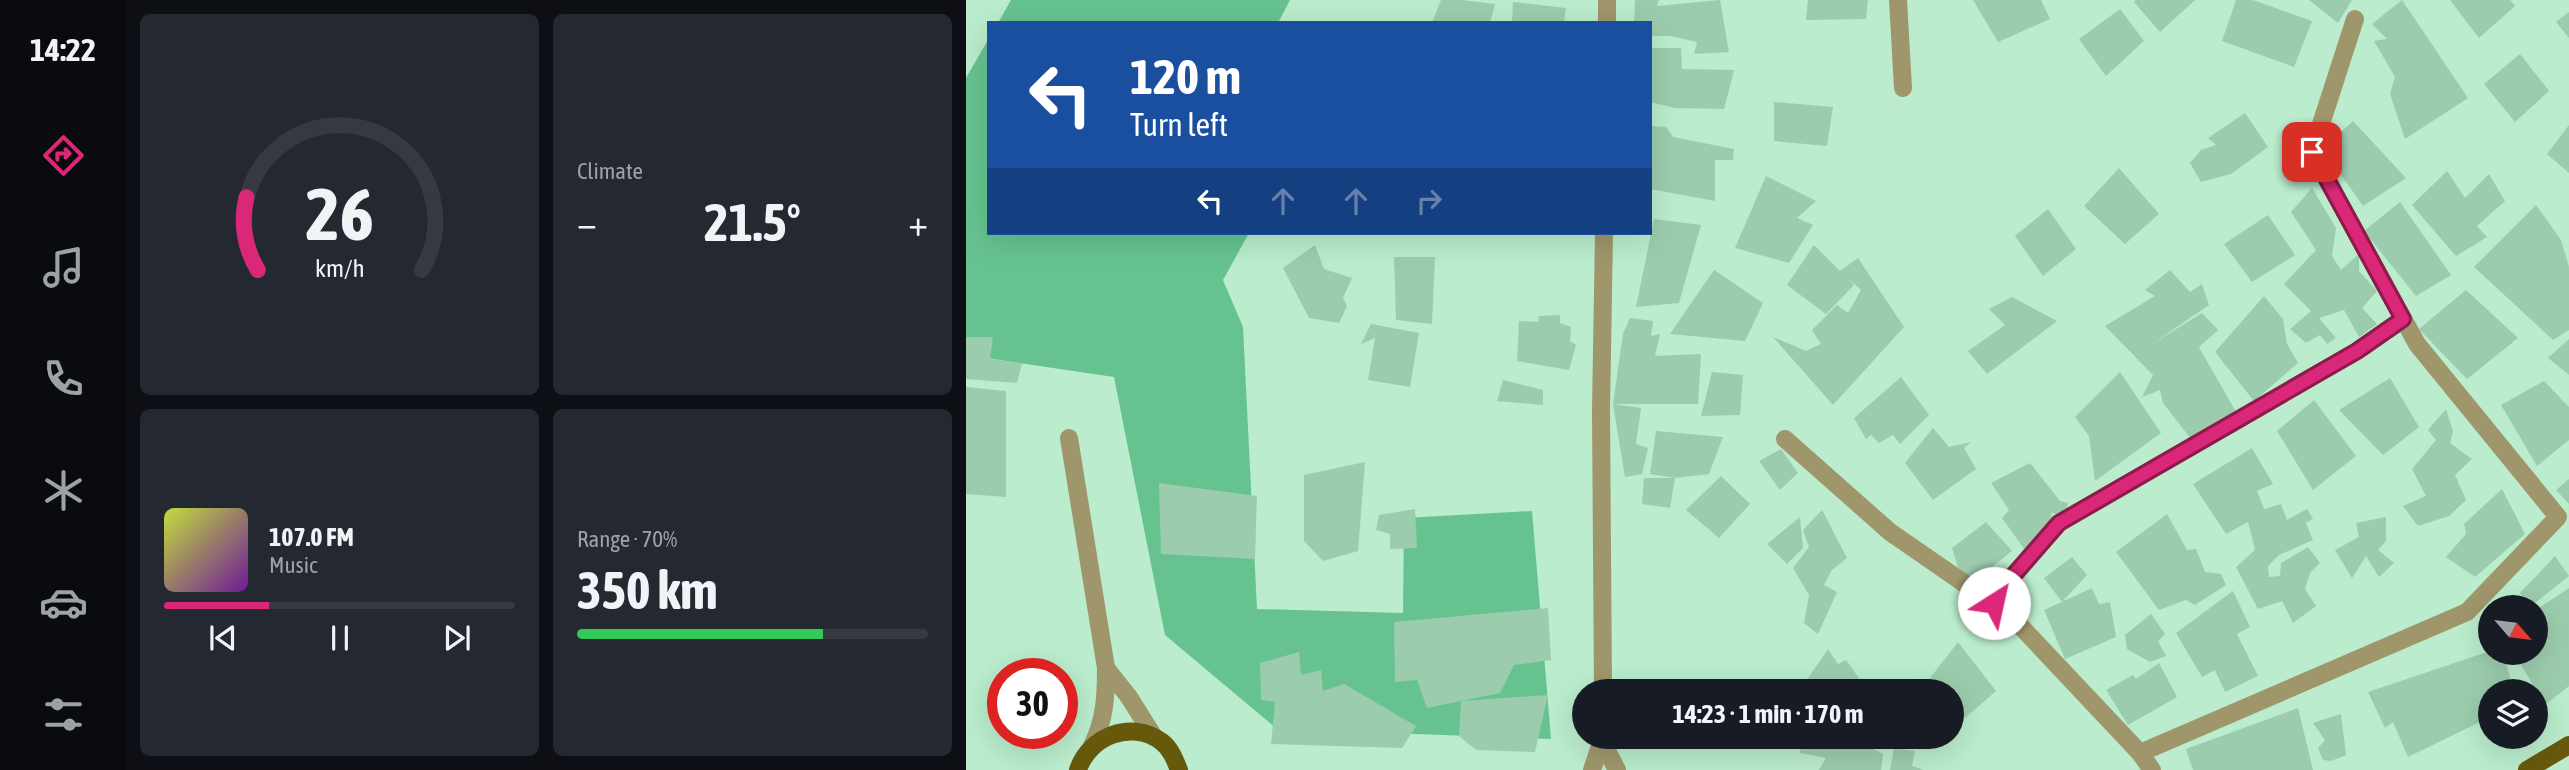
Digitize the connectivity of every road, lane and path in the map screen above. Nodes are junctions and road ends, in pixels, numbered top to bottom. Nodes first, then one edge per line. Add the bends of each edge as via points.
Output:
1 (1607, 0) edge
2 (1898, 0) edge
3 (2355, 19) dead end
4 (1607, 21) edge
5 (1903, 88) dead end
6 (1604, 235) edge
7 (2403, 319) junction
8 (1069, 438) dead end
9 (1785, 439) dead end
10 (1994, 603) junction
11 (1106, 668) junction
12 (1603, 679) edge
13 (1154, 737) junction
14 (2569, 745) edge
15 (1092, 746) junction
16 (1600, 749) edge
17 (1607, 749) edge
18 (2140, 753) junction
19 (1176, 762) edge
20 (1076, 767) edge
21 (1190, 770) edge
22 (1592, 770) edge
23 (1617, 770) edge
24 (2152, 770) edge
25 (2527, 770) edge

1 - 4 street
2 - 5 street
3 - 7 street via 2312,152
6 - 12 street
7 - 10 street via 2357,351 2059,523
7 - 18 street via 2417,344 2558,517 2467,612
8 - 11 street
9 - 10 street via 1890,532
10 - 18 street
11 - 13 street
11 - 15 street via 1102,726
13 - 15 main road via 1119,732
13 - 19 main road via 1164,743
14 - 25 main road
15 - 20 main road
16 - 22 street
17 - 23 street
18 - 24 street
19 - 21 main road

